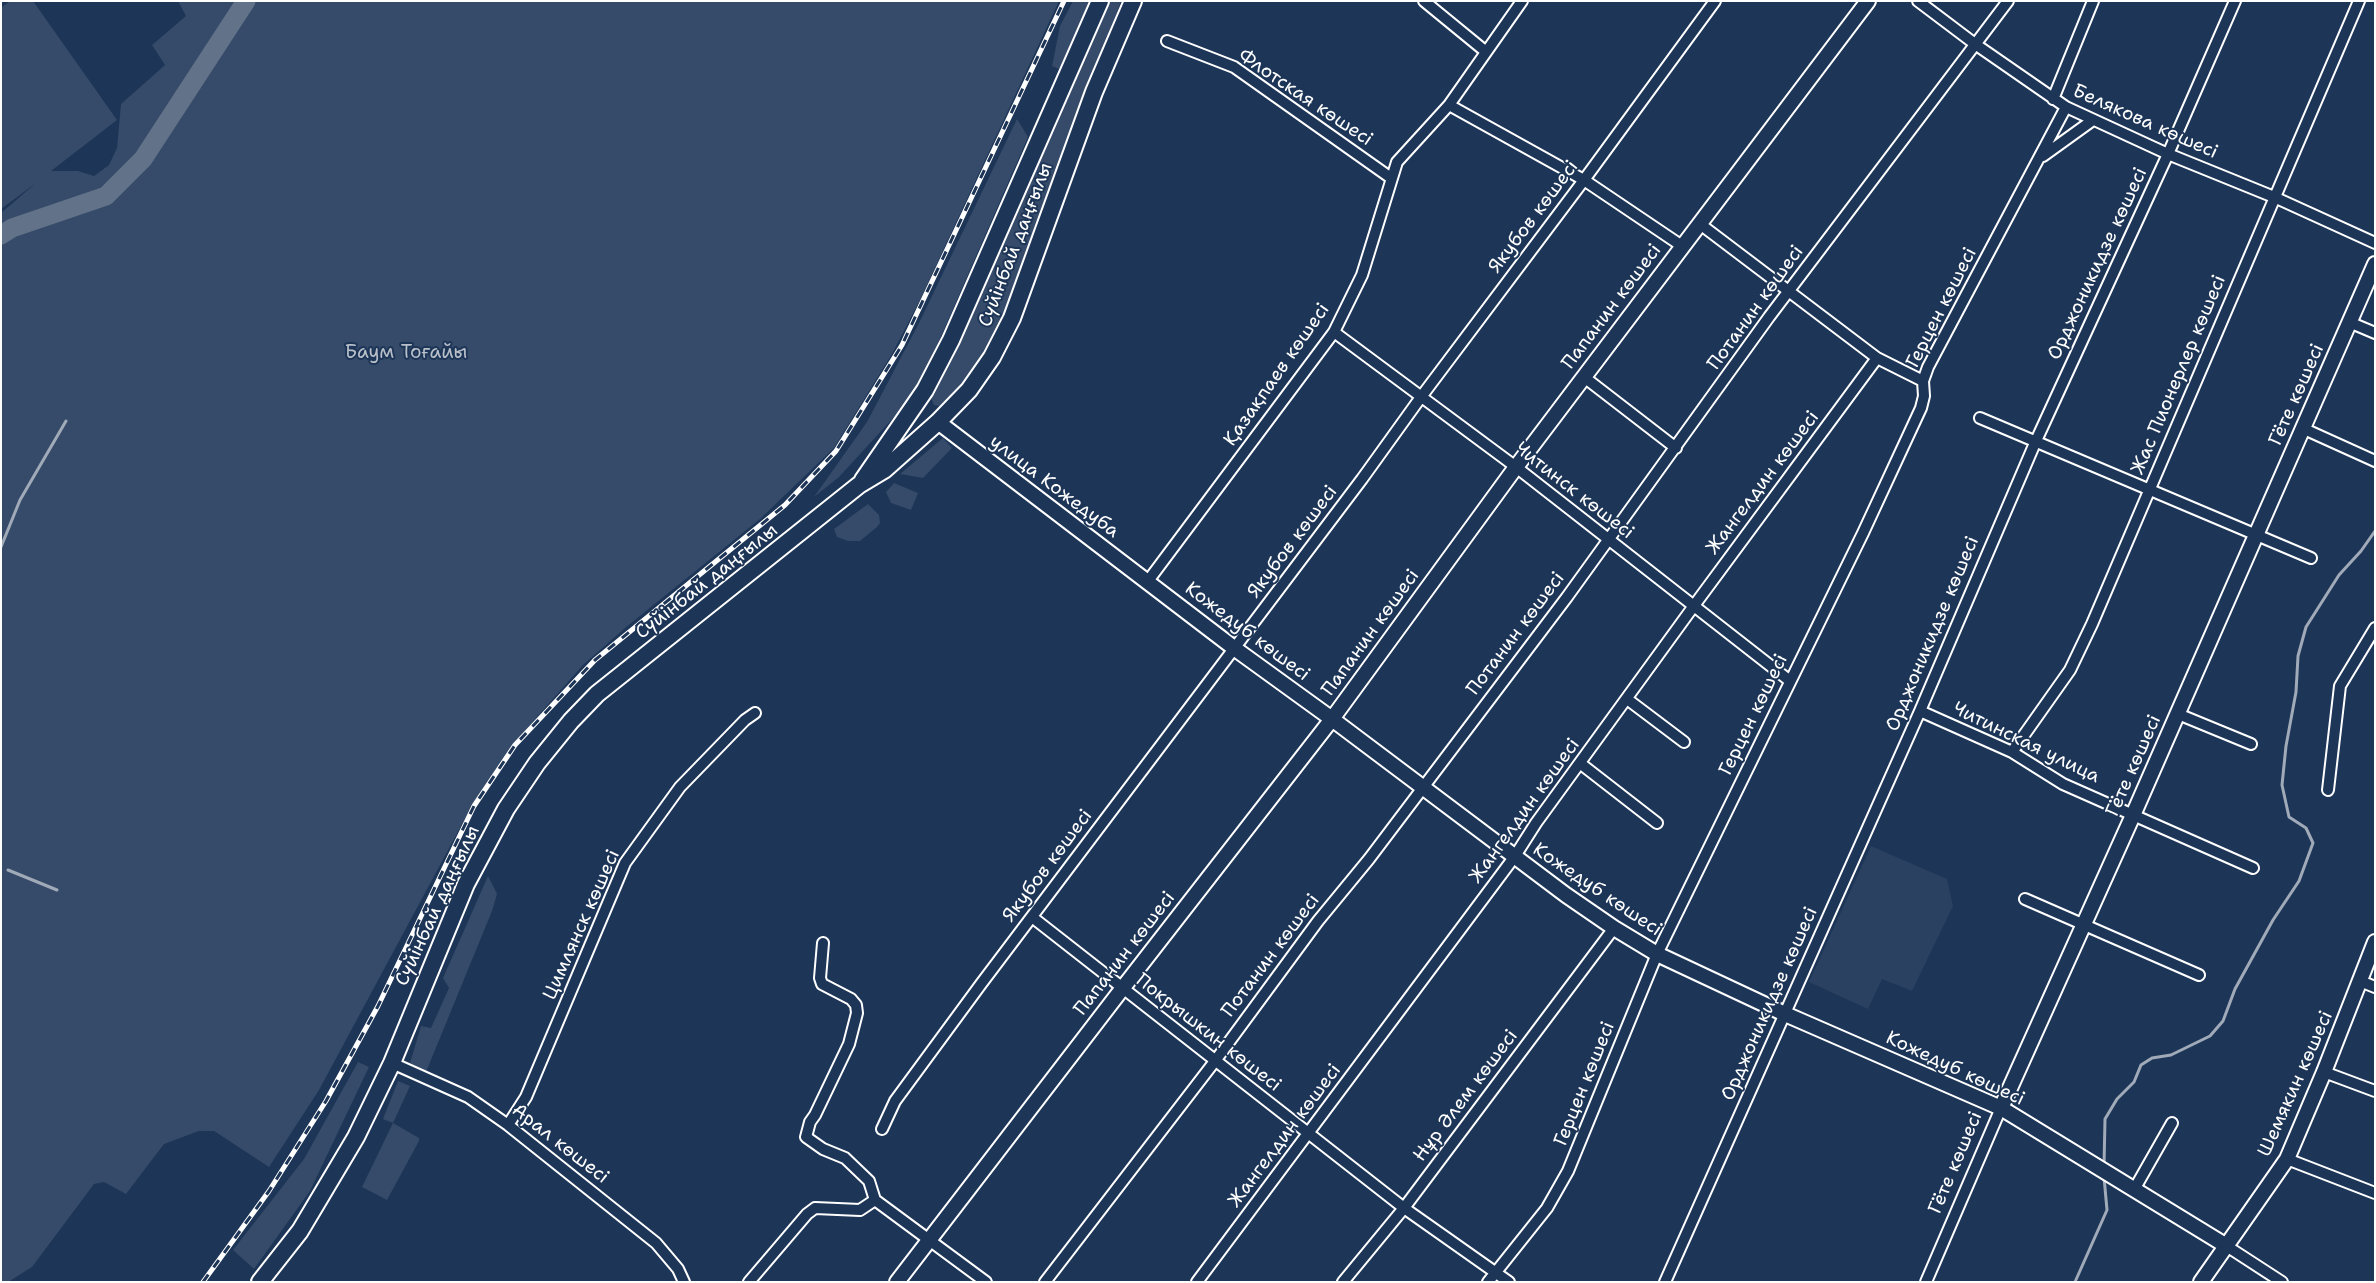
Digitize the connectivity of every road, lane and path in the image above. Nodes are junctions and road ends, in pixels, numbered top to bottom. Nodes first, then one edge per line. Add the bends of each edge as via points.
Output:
1 (1100, 1) edge
2 (1132, 1) edge
3 (1424, 1) edge
4 (1522, 1) edge
5 (1715, 1) edge
6 (1868, 1) edge
7 (1918, 1) edge
8 (2008, 1) edge
9 (2094, 1) edge
10 (2235, 1) edge
11 (2359, 1) edge
12 (1168, 41) dead end
13 (1975, 44) junction
14 (1485, 51) junction
15 (2053, 99) junction
16 (1449, 105) junction
17 (2066, 106) junction
18 (2093, 120) junction
19 (2168, 154) junction
20 (2040, 158) junction
21 (1392, 178) junction
22 (1584, 180) junction
23 (2274, 197) junction
24 (1700, 224) junction
25 (2375, 243) edge
26 (1682, 246) junction
27 (2375, 264) edge
28 (1790, 291) junction
29 (2349, 322) junction
30 (1334, 332) junction
31 (2375, 333) edge
32 (1878, 358) junction
33 (1584, 377) junction
34 (1923, 381) junction
35 (1421, 397) junction
36 (1980, 418) dead end
37 (938, 422) junction
38 (2302, 428) junction
39 (2034, 443) junction
40 (1676, 448) junction
41 (2375, 461) edge
42 (1516, 467) junction
43 (859, 485) junction
44 (2148, 490) junction
45 (2256, 534) junction
46 (1608, 541) junction
47 (2310, 558) dead end
48 (1148, 581) junction
49 (1693, 607) junction
50 (2375, 628) edge
51 (1234, 648) junction
52 (1790, 681) junction
53 (1627, 699) junction
54 (1920, 711) junction
55 (755, 713) dead end
56 (2178, 714) junction
57 (1332, 719) junction
58 (1684, 742) dead end
59 (2251, 744) dead end
60 (2012, 752) junction
61 (1581, 764) junction
62 (1422, 787) junction
63 (2328, 790) dead end
64 (2134, 814) junction
65 (1657, 823) dead end
66 (1515, 856) junction
67 (2253, 868) dead end
68 (2025, 899) dead end
69 (1032, 917) junction
70 (2084, 925) junction
71 (1614, 928) junction
72 (2375, 942) edge
73 (823, 943) dead end
74 (1657, 954) junction
75 (2199, 975) dead end
76 (2360, 981) junction
77 (2375, 987) edge
78 (1122, 989) junction
79 (1784, 1014) junction
80 (1215, 1061) junction
81 (392, 1063) junction
82 (2324, 1072) junction
83 (2375, 1091) edge
84 (2001, 1108) junction
85 (2172, 1123) dead end
86 (508, 1125) junction
87 (882, 1129) dead end
88 (1310, 1133) junction
89 (2287, 1159) junction
90 (2135, 1188) junction
91 (2375, 1193) edge
92 (875, 1200) junction
93 (1404, 1208) junction
94 (929, 1240) junction
95 (2226, 1245) junction
96 (1495, 1272) junction
97 (260, 1282) edge
98 (684, 1282) edge
99 (749, 1282) edge
100 (898, 1282) edge
101 (986, 1282) edge
102 (1046, 1282) edge
103 (1197, 1282) edge
104 (1343, 1282) edge
105 (1488, 1282) edge
106 (1509, 1282) edge
107 (1665, 1282) edge
108 (1926, 1282) edge
109 (2201, 1282) edge
110 (2282, 1282) edge

1 - 43 main road, Сүйінбай даңғылы via 951,340 925,390
2 - 37 main road, Сүйінбай даңғылы via 1094,92 1012,318 992,357 969,390
3 - 14 street
4 - 14 street, Қазақпаев көшесі
5 - 22 street, Якубов көшесі
6 - 24 street, Папанин көшесі
7 - 13 street, Белякова көшесі
8 - 13 street, Потанин көшесі
9 - 15 street
10 - 19 street, Орджоникидзе көшесі
11 - 23 street, Жас Пионерлер көшесі
12 - 21 street, Флотская көшесі via 1234,67
13 - 15 street, Белякова көшесі
13 - 28 street, Потанин көшесі
14 - 16 street, Қазақпаев көшесі
15 - 17 street, Белякова көшесі
16 - 21 street, Қазақпаев көшесі via 1397,162
16 - 22 street
17 - 18 street, Белякова көшесі
17 - 20 street, Герцен көшесі
18 - 19 street, Белякова көшесі
18 - 20 street
19 - 23 street, Белякова көшесі
19 - 39 street, Орджоникидзе көшесі
20 - 34 street, Герцен көшесі
21 - 30 street, Қазақпаев көшесі via 1362,275
22 - 26 street
22 - 35 street, Якубов көшесі
23 - 25 street, Белякова көшесі
23 - 44 street, Жас Пионерлер көшесі
24 - 26 street, Папанин көшесі
24 - 28 street
26 - 33 street, Папанин көшесі
27 - 29 street, Гёте көшесі
28 - 32 street
28 - 40 street, Потанин көшесі
29 - 31 street
29 - 38 street, Гёте көшесі
30 - 35 street, Читинск көшесі
30 - 48 street, Қазақпаев көшесі
32 - 34 street
32 - 49 street, Жангелдин көшесі
33 - 40 street
33 - 42 street, Папанин көшесі
34 - 52 street, Герцен көшесі via 1921,408
35 - 42 street, Читинск көшесі
35 - 51 street, Якубов көшесі
36 - 39 street
37 - 43 main road, Сүйінбай даңғылы via 884,470
37 - 48 street, улица Кожедуба
38 - 41 street
38 - 45 street, Гёте көшесі
39 - 44 street
39 - 54 street, Орджоникидзе көшесі
40 - 46 street, Потанин көшесі
42 - 46 street, Читинск көшесі
42 - 57 street, Папанин көшесі
43 - 81 main road, Сүйінбай даңғылы via 597,694 554,742 506,809 466,884
44 - 45 street
44 - 60 street, Жас Пионерлер көшесі via 2070,670
45 - 47 street
45 - 56 street, Гёте көшесі
46 - 49 street, Читинск көшесі
46 - 62 street, Потанин көшесі
48 - 51 street, Кожедуб көшесі
49 - 52 street, Читинск көшесі
49 - 53 street, Жангелдин көшесі
50 - 63 street via 2340,686
51 - 57 street, Кожедуб көшесі
51 - 69 street, Якубов көшесі
52 - 74 street, Герцен көшесі
53 - 58 street
53 - 61 street, Жангелдин көшесі
54 - 60 street, Читинская улица
54 - 79 street, Орджоникидзе көшесі
55 - 86 street, Цимлянск көшесі via 680,787 625,863 526,1097
56 - 59 street
56 - 64 street, Гёте көшесі
57 - 62 street, Кожедуб көшесі
57 - 78 street, Папанин көшесі
60 - 64 street, Читинская улица via 2063,784
61 - 65 street
61 - 66 street, Жангелдин көшесі
62 - 66 street, Кожедуб көшесі
62 - 80 street, Потанин көшесі
64 - 67 street, Читинская улица
64 - 70 street, Гёте көшесі
66 - 71 street, Кожедуб көшесі
66 - 88 street, Жангелдин көшесі
68 - 70 street
69 - 78 street, Покрышкин көшесі
69 - 87 street, Якубов көшесі via 895,1101
70 - 75 street
70 - 84 street, Гёте көшесі
71 - 74 street, Кожедуб көшесі
71 - 93 street, Нұр Әлем көшесі
72 - 76 street, Шемякин көшесі
73 - 92 street via 822,984 851,999 857,1013 849,1044 810,1122 806,1137 823,1150 845,1158 869,1181
74 - 79 street, Кожедуб көшесі
74 - 96 street, Герцен көшесі via 1568,1171 1547,1208
76 - 77 street
76 - 82 street, Шемякин көшесі
78 - 80 street, Покрышкин көшесі
78 - 94 street, Папанин көшесі
79 - 84 street, Кожедуб көшесі
79 - 107 street, Орджоникидзе көшесі
80 - 88 street, Покрышкин көшесі
80 - 102 street, Потанин көшесі
81 - 86 street, Арал көшесі via 468,1097
81 - 97 main road, Сүйінбай даңғылы via 324,1193 300,1231
82 - 83 street
82 - 89 street, Шемякин көшесі
84 - 90 street, Кожедуб көшесі
84 - 108 street, Гёте көшесі
85 - 90 street
86 - 98 street, Арал көшесі via 656,1243 678,1269
88 - 93 street, Покрышкин көшесі
88 - 103 street, Жангелдин көшесі
89 - 91 street
89 - 95 street, Шемякин көшесі
90 - 95 street
92 - 94 street
92 - 99 street via 860,1210 815,1208 806,1214
93 - 96 street, Покрышкин көшесі
93 - 104 street, Нұр Әлем көшесі
94 - 100 street, Папанин көшесі
94 - 101 street
95 - 109 street, Шемякин көшесі
95 - 110 street
96 - 105 street, Герцен көшесі
96 - 106 street, Покрышкин көшесі

